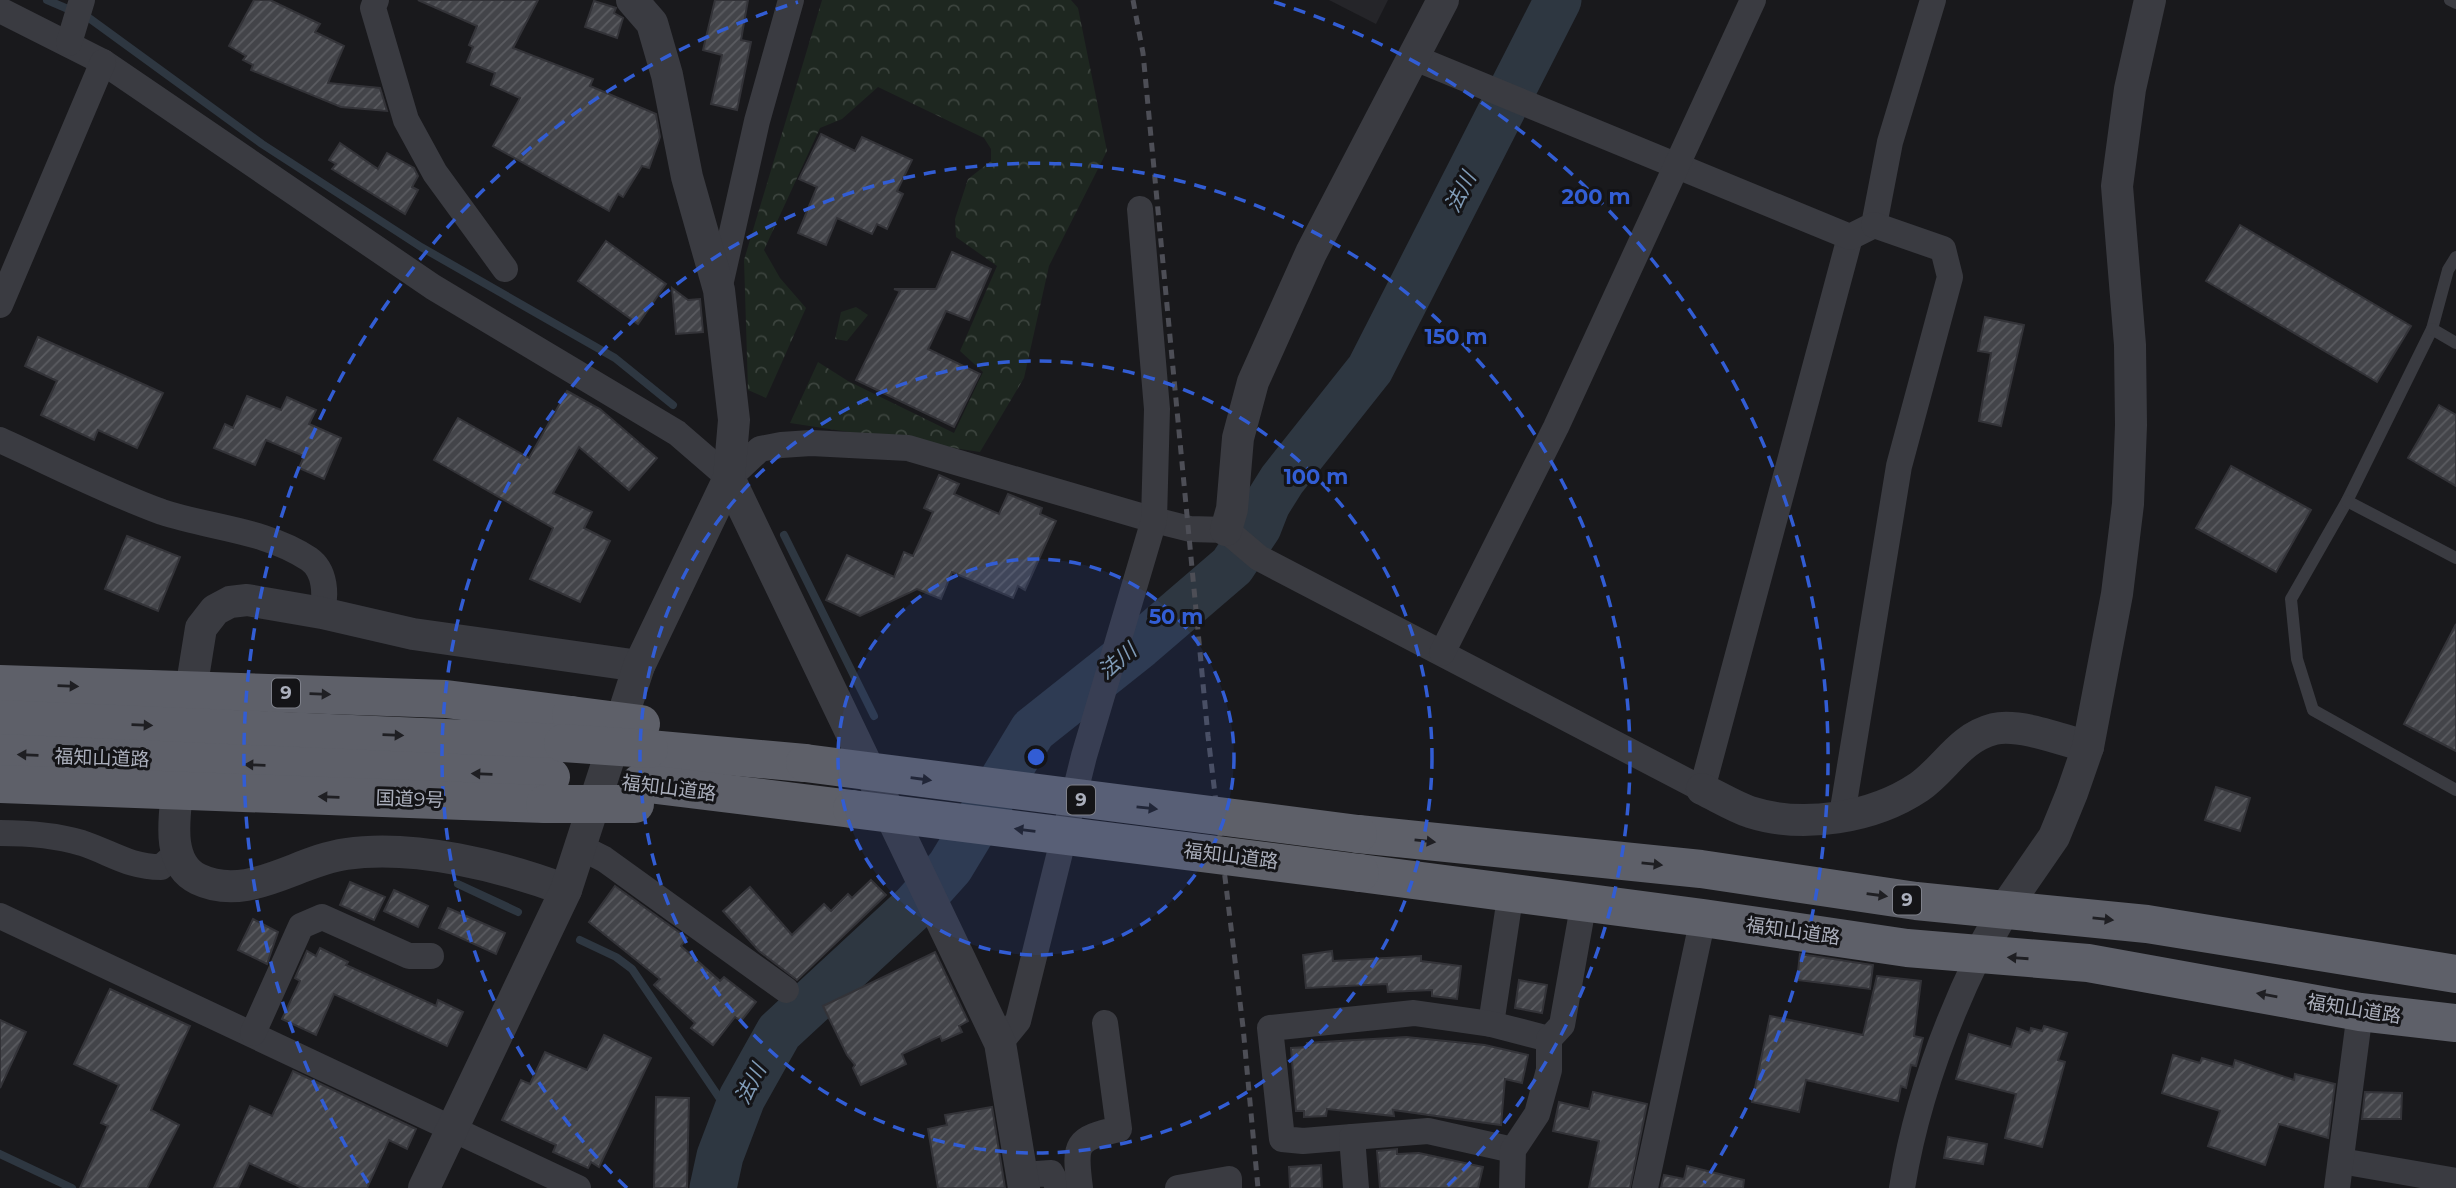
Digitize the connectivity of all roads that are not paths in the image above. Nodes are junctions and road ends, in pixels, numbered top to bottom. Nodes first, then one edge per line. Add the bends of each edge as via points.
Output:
1 (376, 0) edge
2 (632, 0) edge
3 (791, 0) edge
4 (1443, 0) edge
5 (1753, 0) edge
6 (1933, 0) edge
7 (2150, 0) edge
8 (2450, 0) edge
9 (2456, 3) edge
10 (0, 10) edge
11 (77, 18) edge
12 (1415, 58) junction
13 (103, 62) junction
14 (1675, 166) junction
15 (1140, 209) dead end
16 (1874, 225) junction
17 (1850, 237) junction
18 (2456, 257) edge
19 (505, 269) dead end
20 (719, 290) junction
21 (0, 305) edge
22 (2432, 329) junction
23 (2456, 343) edge
24 (0, 440) edge
25 (729, 478) junction
26 (2347, 500) junction
27 (1154, 520) junction
28 (1229, 533) junction
29 (2456, 558) edge
30 (322, 613) junction
31 (1442, 653) junction
32 (639, 666) junction
33 (0, 684) edge
34 (191, 690) junction
35 (0, 719) edge
36 (2088, 747) junction
37 (0, 753) edge
38 (754, 759) joint
39 (557, 760) junction
40 (644, 765) junction
41 (0, 784) edge
42 (1702, 789) junction
43 (2456, 790) edge
44 (177, 792) junction
45 (835, 808) joint
46 (1842, 815) junction
47 (0, 833) edge
48 (582, 848) junction
49 (176, 854) junction
50 (566, 890) junction
51 (1511, 891) junction
52 (1584, 901) junction
53 (2005, 908) junction
54 (0, 916) edge
55 (1703, 918) junction
56 (431, 956) dead end
57 (1979, 956) junction
58 (2456, 974) edge
59 (786, 990) dead end
60 (2360, 1012) junction
61 (1105, 1023) dead end
62 (2456, 1023) edge
63 (1490, 1024) junction
64 (253, 1033) junction
65 (1549, 1040) junction
66 (1000, 1043) junction
67 (452, 1128) junction
68 (1352, 1137) junction
69 (1513, 1150) junction
70 (2341, 1161) junction
71 (2456, 1181) edge
72 (1024, 1182) edge
73 (424, 1188) edge
74 (578, 1188) edge
75 (1059, 1188) edge
76 (1080, 1188) edge
77 (1178, 1188) edge
78 (1229, 1188) edge
79 (1356, 1188) edge
80 (1512, 1188) edge
81 (1644, 1188) edge
82 (1902, 1188) edge
83 (2337, 1188) edge

1 - 19 street via 373,8 406,120 435,173
2 - 20 street via 652,23 687,177
3 - 20 street via 757,121
4 - 12 street
5 - 14 street
6 - 16 street via 1890,142
7 - 36 street via 2130,89 2118,186 2130,345 2128,504 2117,594
8 - 9 lane
10 - 11 street
11 - 13 street
12 - 14 street
12 - 28 street via 1311,253 1253,382 1238,438
13 - 21 street
13 - 25 street via 433,286 677,433
14 - 17 street
14 - 31 street via 1556,427
15 - 27 street via 1157,410
16 - 17 street
16 - 46 street via 1943,250 1950,277 1899,466
17 - 42 street
18 - 22 lane
20 - 25 street via 734,420
22 - 23 lane
22 - 26 lane
24 - 30 street via 162,512 262,538 311,560 322,577 326,597
25 - 27 street via 760,449 781,445 908,449
25 - 32 street
25 - 66 street
26 - 29 lane
26 - 43 lane via 2291,598 2297,659 2313,710
27 - 28 street
27 - 66 street via 1103,687 1018,1021
28 - 31 street via 1259,558
30 - 32 street via 413,634
30 - 34 street via 247,600 215,610 201,628
31 - 42 street
32 - 48 street
33 -> 34 highway, 国道9号 / 9
34 -> 39 highway, 国道9号 / 9 via 446,699
35 -> 39 highway, 福知山道路 / 9
36 - 46 street via 2037,732 1996,728 1969,739 1921,786 1882,808
36 - 53 street via 2054,837
39 -> 37 highway, 福知山道路 / 9
38 - 40 highway, 国道9号 / 9
38 -> 53 highway, 福知山道路 / 9, bridge via 1358,834 1701,869 1916,901
39 - 40 highway, 国道9号 / 9, bridge
39 - 40 highway, 国道9号 / 9, bridge
39 -> 44 highway, 国道9号 / 9
40 - 45 highway, 国道9号 / 9
41 - 44 highway, 国道9号 / 9
42 - 46 street via 1772,816 1795,820
44 - 49 street
51 -> 45 highway, 福知山道路 / 9, bridge
47 - 49 street via 34,833 83,844 138,867 161,867
48 - 50 street
48 - 59 street via 604,859
49 - 50 street via 195,878 219,887 249,887 305,864 346,854 404,851 529,876
50 - 67 street
51 - 52 highway, 福知山道路 / 9
51 - 63 street
52 - 55 highway, 福知山道路 / 9
52 - 65 street via 1562,1025
53 - 57 street
53 -> 58 highway, 福知山道路 / 9 via 2147,924
54 - 64 street
55 - 57 highway, 福知山道路 / 9
55 - 81 street
56 - 64 street via 409,956 322,917 301,926
60 -> 57 highway, 福知山道路 / 9 via 2088,963
57 - 82 street via 1953,1008 1912,1126
60 - 62 highway, 福知山道路 / 9
60 - 70 street
61 - 76 street via 1119,1129 1090,1136 1078,1147
63 - 65 street
63 - 68 street via 1414,1013 1270,1028 1282,1139
64 - 67 street
65 - 69 street via 1549,1070 1537,1114
66 - 72 street
67 - 73 street
67 - 74 street
68 - 69 street via 1428,1131
68 - 79 street
69 - 80 street
70 - 71 street
70 - 83 street
72 - 75 street via 1051,1173
77 - 78 street via 1229,1179

